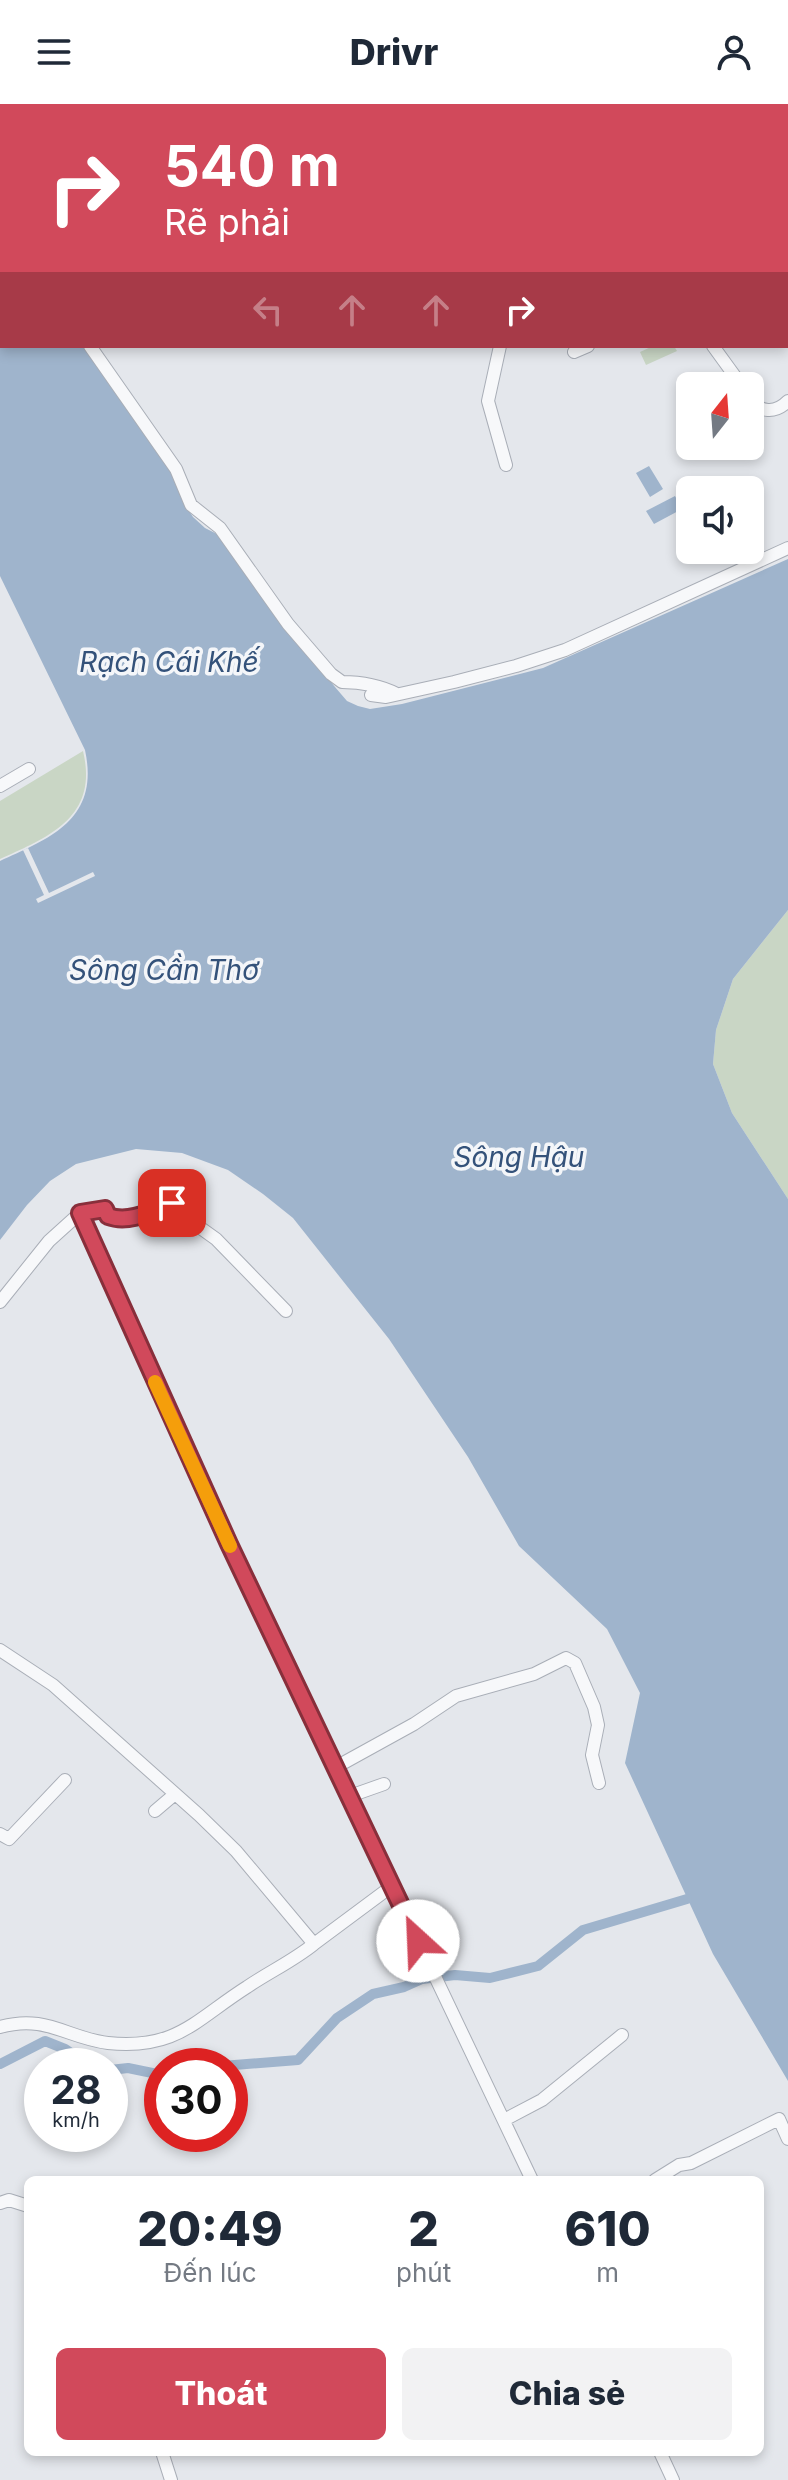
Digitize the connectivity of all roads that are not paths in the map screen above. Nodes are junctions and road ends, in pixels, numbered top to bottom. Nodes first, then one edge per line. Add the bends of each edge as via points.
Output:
1 (91, 348) edge
2 (500, 348) edge
3 (583, 348) edge
4 (714, 348) edge
5 (574, 352) dead end
6 (732, 372) edge
7 (788, 401) edge
8 (764, 409) edge
9 (506, 465) dead end
10 (788, 548) edge
11 (397, 694) junction
12 (371, 695) dead end
13 (29, 769) dead end
14 (0, 786) edge
15 (80, 1213) junction
16 (0, 1302) edge
17 (286, 1311) dead end
18 (0, 1650) edge
19 (336, 1767) junction
20 (65, 1780) dead end
21 (599, 1783) dead end
22 (384, 1784) dead end
23 (175, 1794) junction
24 (350, 1796) junction
25 (155, 1811) dead end
26 (0, 1834) edge
27 (392, 1886) junction
28 (314, 1944) junction
29 (0, 2027) edge
30 (622, 2035) dead end
31 (504, 2120) junction
32 (788, 2139) edge
33 (530, 2176) edge
34 (661, 2176) edge
35 (0, 2203) edge
36 (24, 2205) edge
37 (163, 2456) edge
38 (662, 2456) edge
39 (171, 2480) edge
40 (673, 2480) edge

1 - 11 street via 182,479 191,505 220,528 318,660 342,682 362,682
2 - 9 street via 488,401
3 - 5 street
4 - 6 street
7 - 8 street via 770,411
10 - 11 street via 565,650
11 - 12 street
13 - 14 street
15 - 16 street via 49,1241
15 - 17 street via 105,1209 108,1216 130,1219 172,1203 216,1239
15 - 19 street
18 - 23 street via 53,1685
19 - 21 street via 456,1696 534,1674 566,1658 575,1663 594,1707 598,1725 592,1755
19 - 24 street
20 - 26 street via 9,1839
22 - 24 street
23 - 25 street
23 - 28 street via 236,1851
24 - 27 street
27 - 28 street
27 - 31 street
28 - 29 street via 196,2025 161,2041 99,2041 39,2023
30 - 31 street via 542,2100
31 - 33 street
32 - 34 street via 779,2119
35 - 36 street
37 - 39 street
38 - 40 street

